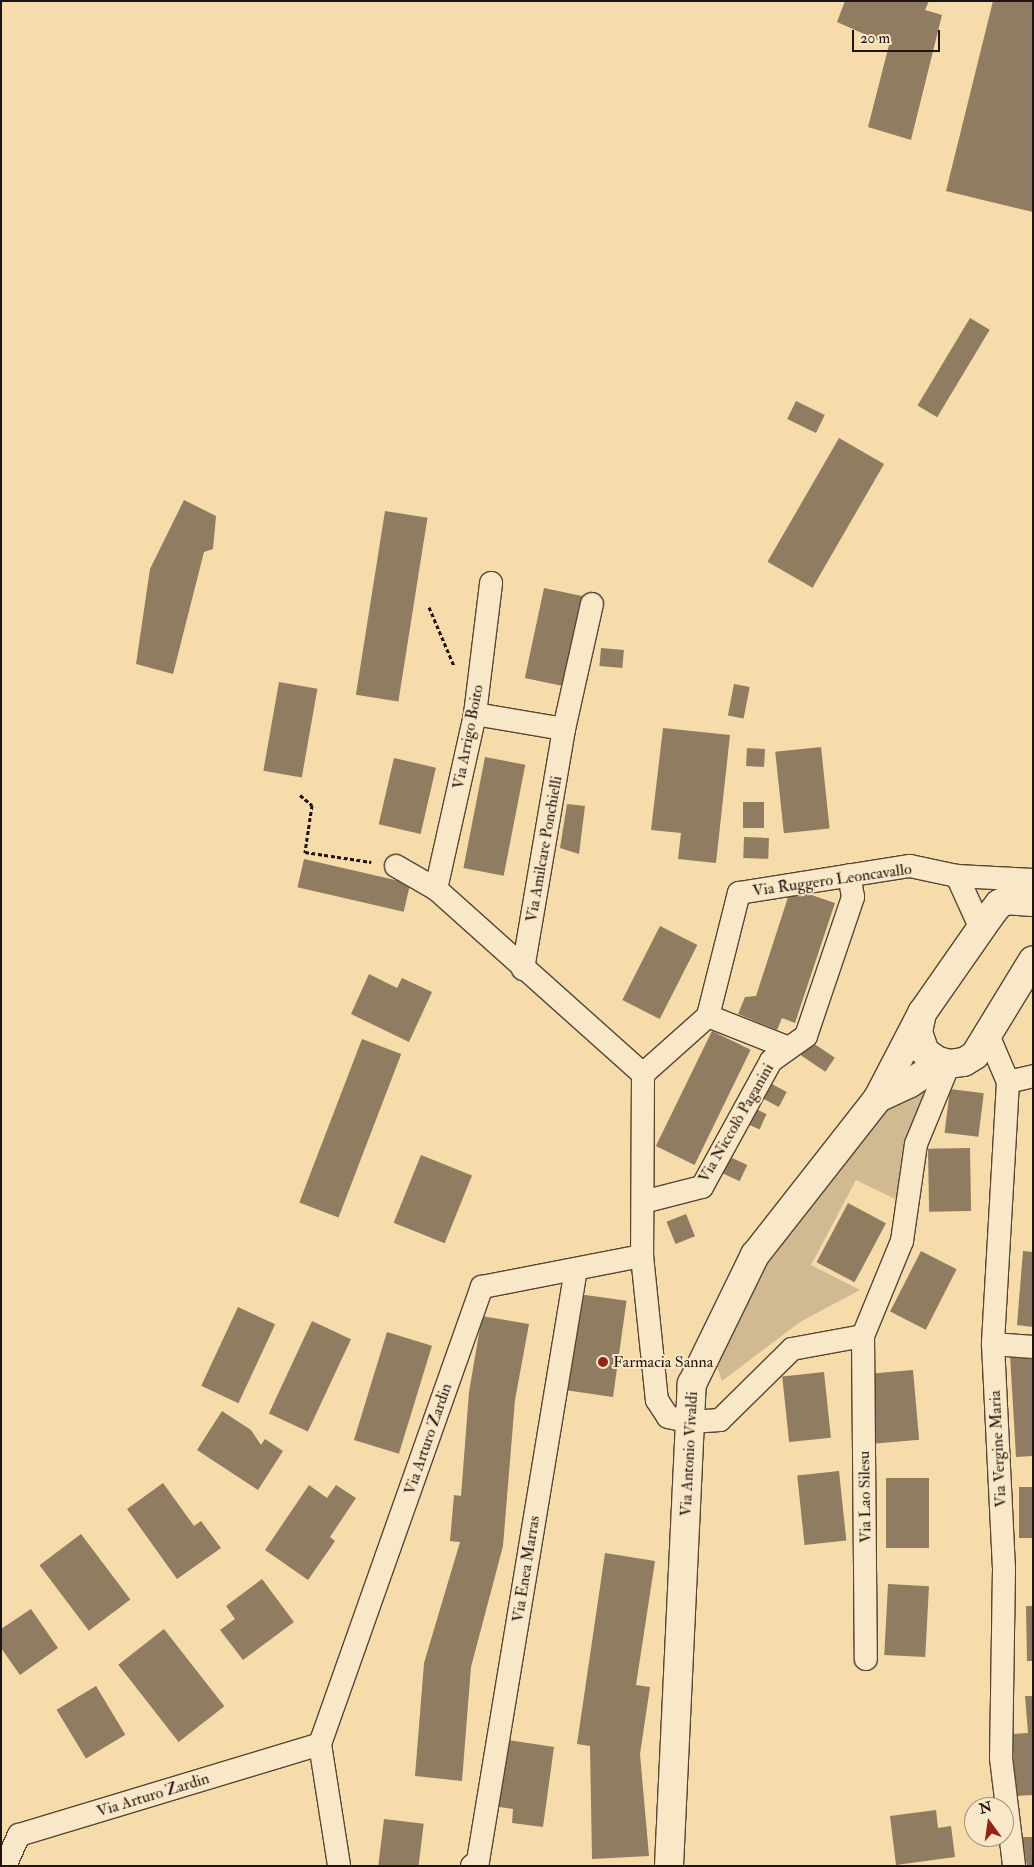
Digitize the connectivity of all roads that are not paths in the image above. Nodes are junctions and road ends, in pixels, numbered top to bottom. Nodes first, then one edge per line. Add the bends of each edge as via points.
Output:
1 (491, 583) dead end
2 (592, 604) dead end
3 (475, 714) junction
4 (564, 730) junction
5 (396, 866) road end
6 (849, 875) junction
7 (957, 876) junction
8 (1033, 881) edge
9 (436, 889) junction
10 (1033, 902) edge
11 (999, 904) junction
12 (981, 929) junction
13 (1033, 960) edge
14 (523, 969) junction
15 (922, 1013) junction
16 (708, 1016) junction
17 (988, 1035) junction
18 (789, 1048) junction
19 (946, 1063) junction
20 (643, 1074) junction
21 (1033, 1076) edge
22 (1008, 1082) junction
23 (878, 1098) junction
24 (643, 1202) junction
25 (642, 1256) junction
26 (576, 1269) junction
27 (863, 1336) junction
28 (993, 1344) junction
29 (1033, 1347) edge
30 (691, 1422) junction
31 (866, 1659) dead end
32 (320, 1744) junction
33 (5, 1866) edge
34 (339, 1866) edge
35 (472, 1866) edge
36 (669, 1866) edge
37 (1014, 1866) edge

1 - 3 street, Via Arrigo Boito
2 - 4 street, Via Amilcare Ponchielli
3 - 4 street
3 - 9 street, Via Arrigo Boito
4 - 14 street, Via Amilcare Ponchielli
5 - 9 street
6 - 7 street, Via Ruggero Leoncavallo via 910,866
6 - 16 street, Via Ruggero Leoncavallo via 739,893
6 - 18 street, Via Niccolò Paganini via 852,897 806,1036
7 - 8 street, Via Ruggero Leoncavallo
7 - 12 street
8 - 11 main road
9 - 14 street
10 - 11 main road via 1016,898
11 - 12 main road, Via Antonio Vivaldi
12 - 15 main road, Via Antonio Vivaldi
13 - 17 main road, Via Antonio Vivaldi
14 - 20 street
15 - 19 main road via 918,1032 921,1045 930,1056
15 - 23 main road, Via Antonio Vivaldi
16 - 18 street
16 - 20 street
17 - 19 main road, Via Antonio Vivaldi via 970,1059
17 - 22 street, Via Vergine Maria
18 - 24 street, Via Niccolò Paganini via 771,1061 702,1187
19 - 23 main road, Via Antonio Vivaldi
19 - 27 street, Via Lao Silesu via 916,1144 902,1241
20 - 24 street
21 - 22 street
22 - 28 street, Via Vergine Maria
23 - 30 main road, Via Antonio Vivaldi via 754,1255 692,1384
24 - 25 street
25 - 26 street, Via Arturo Zardin
25 - 30 street via 657,1400 668,1417
26 - 32 street, Via Arturo Zardin via 482,1287
26 - 35 street, Via Enea Marras via 478,1861
27 - 30 street via 792,1348 720,1420
27 - 31 street, Via Lao Silesu
28 - 29 street
28 - 37 street, Via Vergine Maria via 1004,1569 1001,1758
30 - 36 main road, Via Antonio Vivaldi
32 - 33 street, Via Arturo Zardin via 19,1835
32 - 34 street, Via Arturo Zardin

